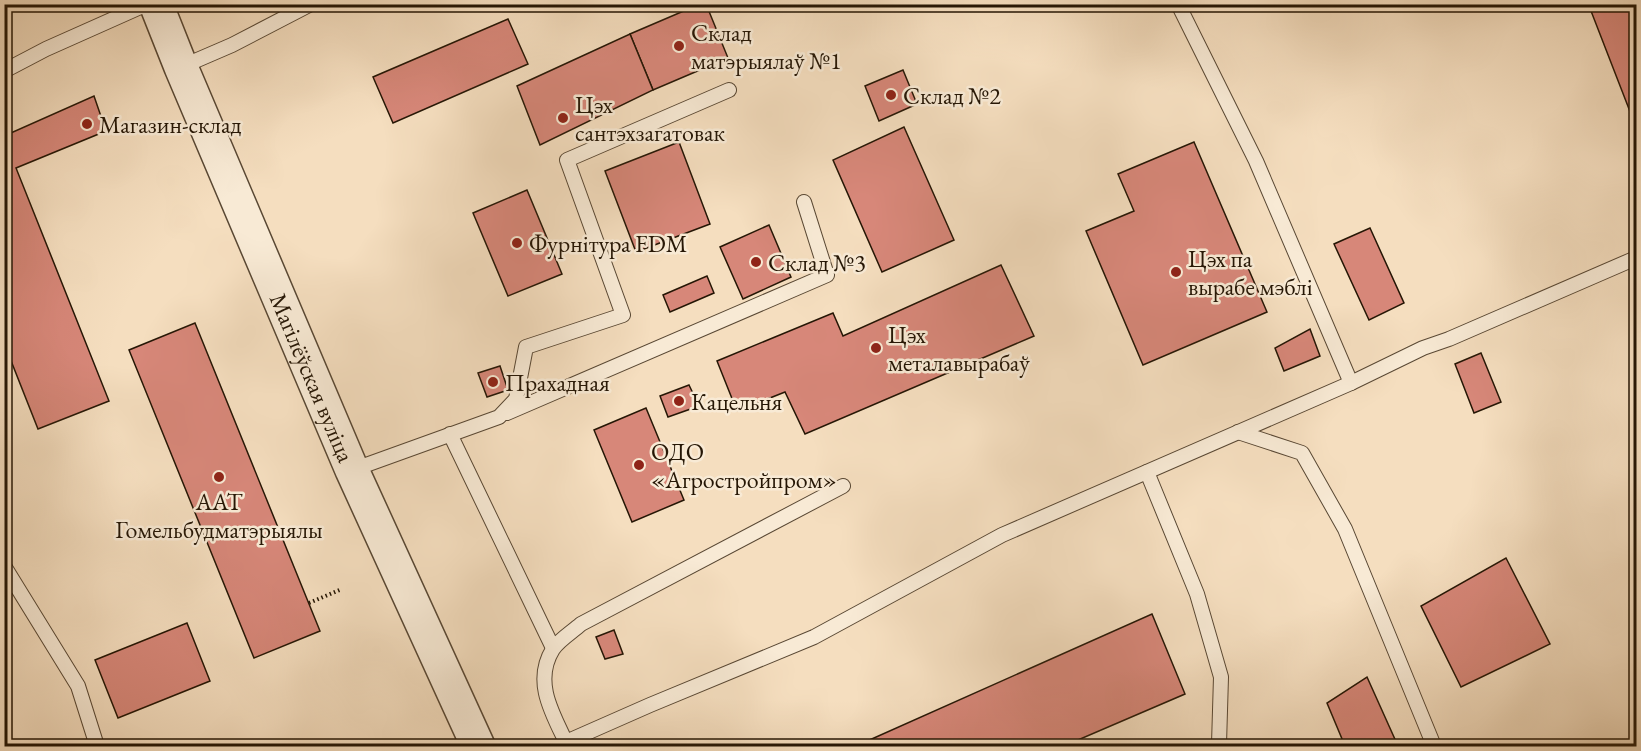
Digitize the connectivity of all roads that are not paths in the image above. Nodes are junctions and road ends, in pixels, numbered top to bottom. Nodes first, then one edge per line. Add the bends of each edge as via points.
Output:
1 (147, 4) edge
2 (156, 4) edge
3 (311, 4) edge
4 (1178, 4) edge
5 (181, 67) junction
6 (4, 71) edge
7 (729, 90) dead end
8 (804, 202) dead end
9 (1636, 258) edge
10 (1351, 383) junction
11 (499, 417) junction
12 (1238, 432) junction
13 (450, 434) junction
14 (352, 470) junction
15 (1147, 472) junction
16 (843, 486) dead end
17 (4, 566) edge
18 (554, 648) junction
19 (567, 744) edge
20 (97, 747) edge
21 (478, 747) edge
22 (1217, 747) edge
23 (1434, 747) edge

1 - 6 lane
2 - 5 street, Магілёўская вуліца
3 - 5 lane
4 - 10 lane via 1256,161
5 - 14 street, Магілёўская вуліца
7 - 11 lane via 567,160 623,315 526,347 516,399
8 - 11 lane via 827,275
9 - 10 lane via 1423,348
10 - 12 lane
11 - 13 lane
12 - 15 lane
12 - 23 lane via 1302,453 1345,529
13 - 14 lane
13 - 18 lane
14 - 21 street, Магілёўская вуліца
15 - 19 lane via 1002,535 814,637
15 - 22 lane via 1197,594 1221,677
16 - 18 lane via 581,624
17 - 20 lane via 78,686
18 - 19 lane via 544,671 547,701

